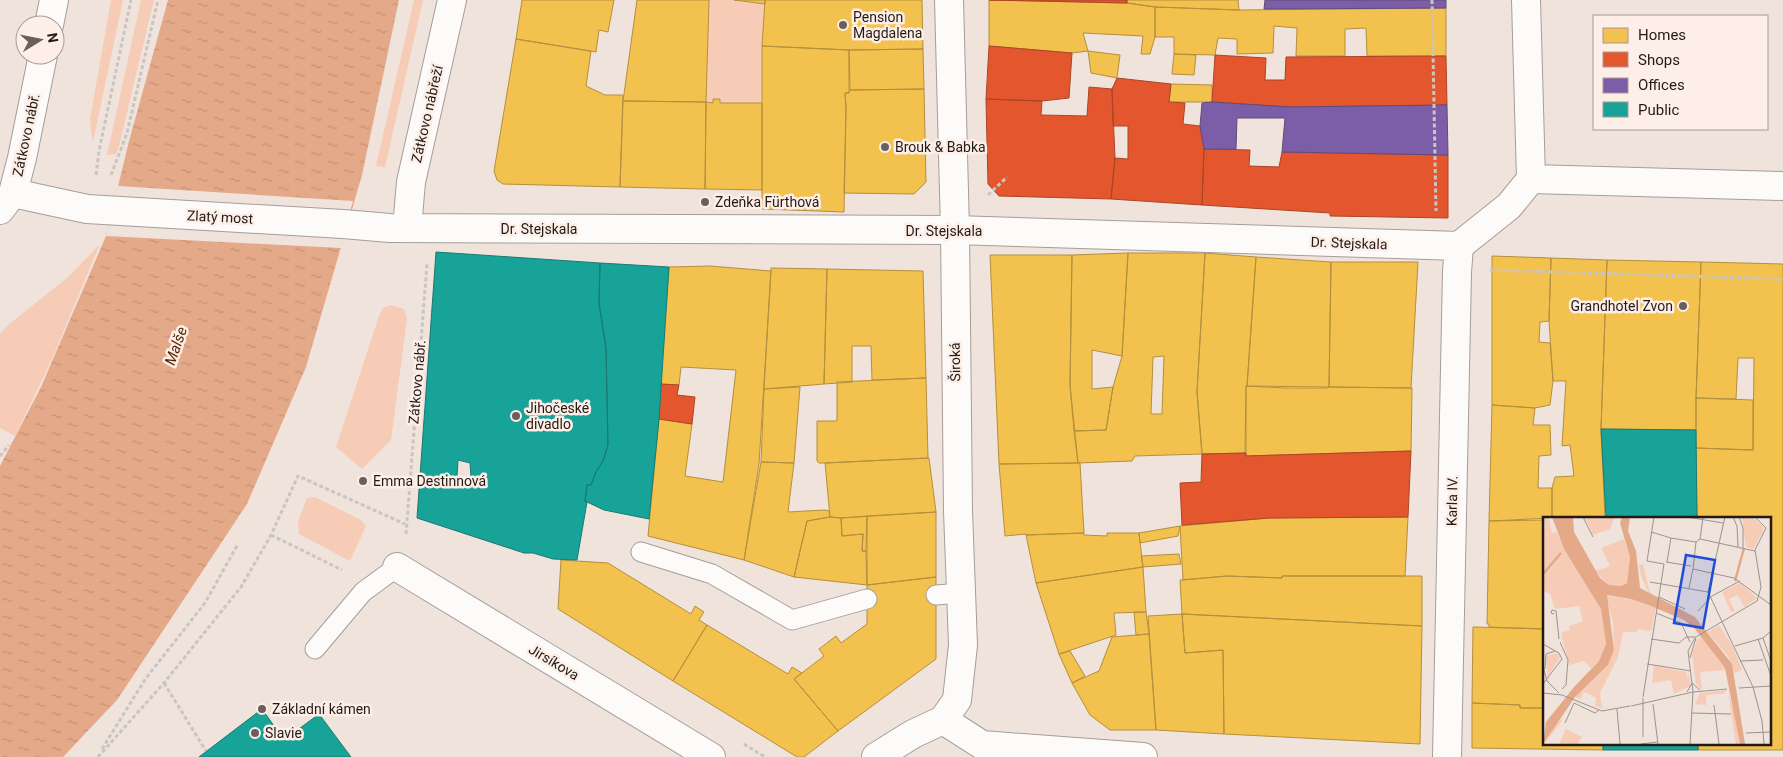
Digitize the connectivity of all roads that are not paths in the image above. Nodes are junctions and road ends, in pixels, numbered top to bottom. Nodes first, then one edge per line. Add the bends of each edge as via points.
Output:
1 (54, 0) edge
2 (452, 0) edge
3 (949, 0) edge
4 (1526, 0) edge
5 (51, 15) edge
6 (41, 65) edge
7 (1531, 179) junction
8 (1783, 186) edge
9 (6, 202) edge
10 (418, 228) junction
11 (955, 230) junction
12 (1459, 246) junction
13 (641, 552) dead end
14 (397, 567) joint
15 (867, 599) dead end
16 (315, 649) dead end
17 (943, 720) junction
18 (711, 757) edge
19 (876, 757) edge
20 (1143, 757) edge
21 (1447, 757) edge

1 - 5 street
2 - 10 street, Zátkovo nábřeží via 411,182
3 - 11 street, Široká
4 - 7 street
6 - 9 street, Zátkovo nábř. via 22,158
7 - 8 street
7 - 12 street via 1509,206
9 - 10 street, Zlatý most
10 - 11 street, Dr. Stejskala
11 - 12 street, Dr. Stejskala
11 - 17 street, Široká via 958,512 949,594 963,645 956,700
12 - 21 street, Karla IV.
13 - 15 lane via 712,574 792,620
14 - 16 lane via 363,592
14 - 18 street, Jirsíkova
17 - 19 street
17 - 20 street via 982,745

